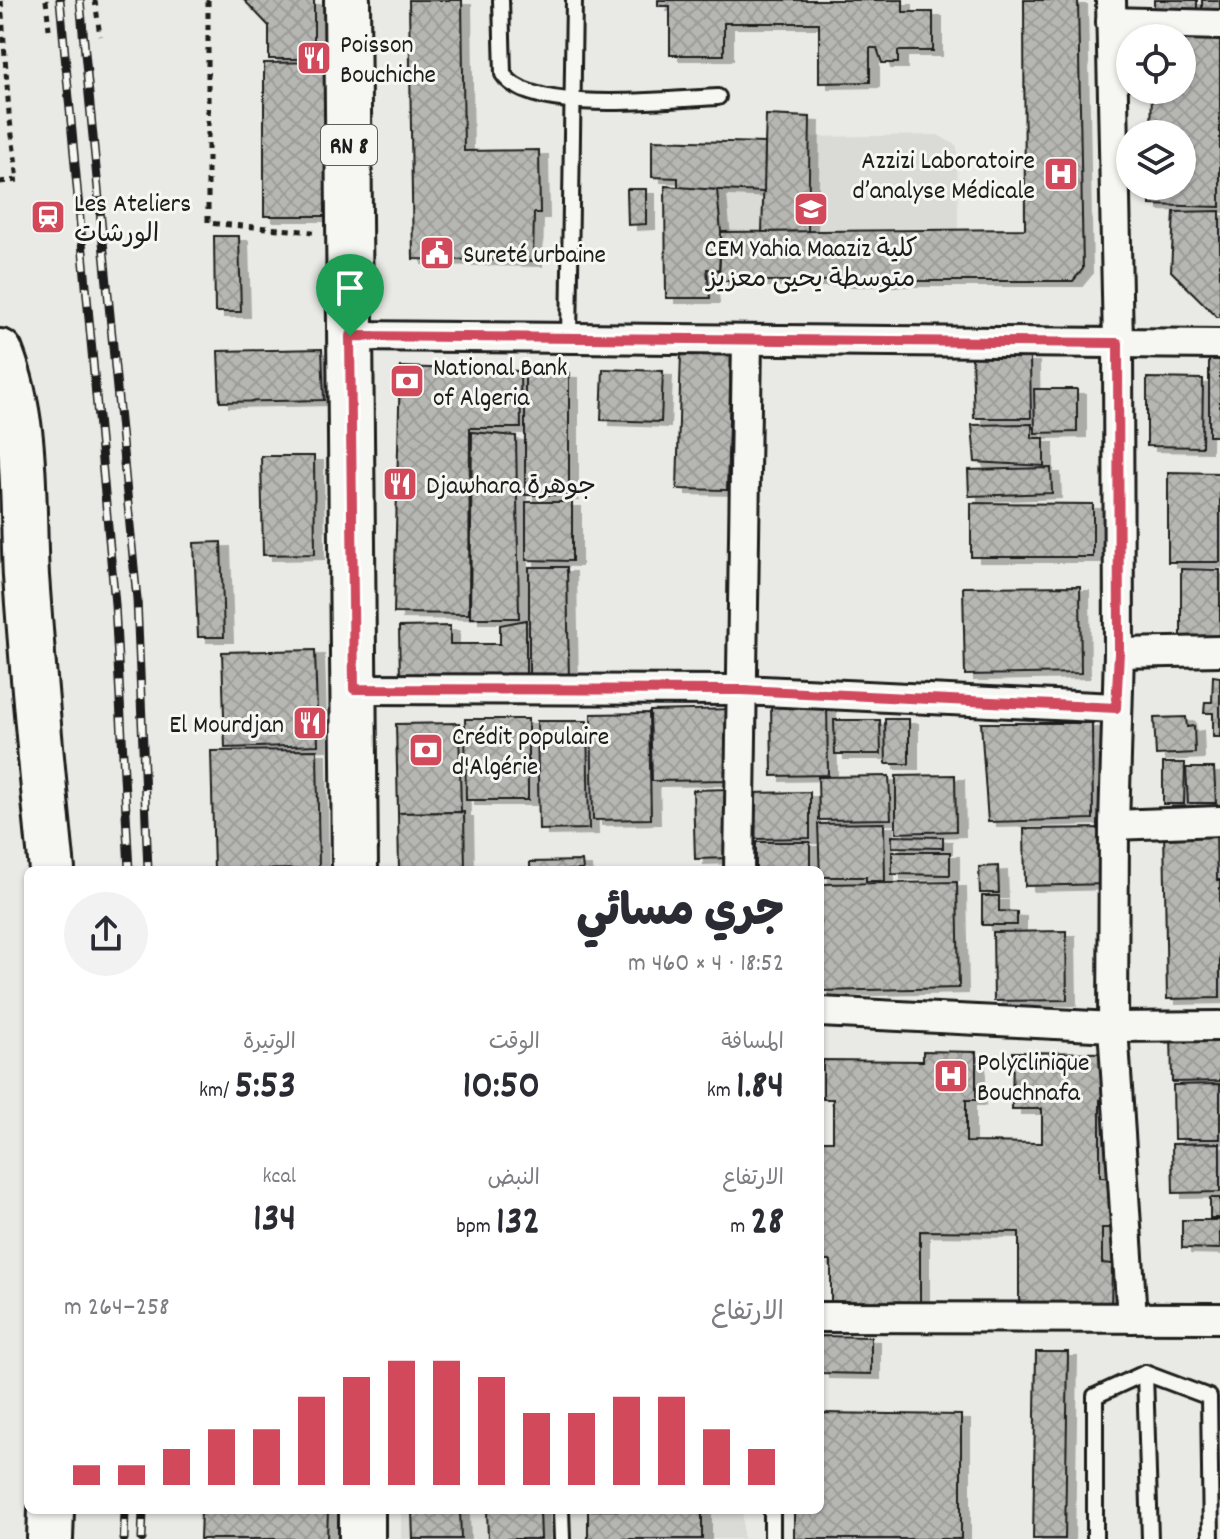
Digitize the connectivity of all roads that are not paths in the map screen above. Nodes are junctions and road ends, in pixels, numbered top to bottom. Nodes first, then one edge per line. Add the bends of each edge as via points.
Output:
1 (347, 0) edge
2 (501, 0) edge
3 (574, 0) edge
4 (1111, 11) edge
5 (1220, 25) edge
6 (718, 97) dead end
7 (571, 102) junction
8 (350, 336) junction
9 (569, 339) junction
10 (747, 340) junction
11 (1118, 343) junction
12 (1220, 344) edge
13 (0, 352) edge
14 (1220, 651) edge
15 (1119, 653) junction
16 (354, 689) junction
17 (741, 690) junction
18 (1116, 708) junction
19 (1220, 821) edge
20 (1114, 825) junction
21 (52, 866) edge
22 (355, 866) edge
23 (739, 866) edge
24 (824, 1012) edge
25 (1220, 1026) edge
26 (1113, 1027) junction
27 (824, 1317) edge
28 (1132, 1318) junction
29 (1220, 1318) edge
30 (1145, 1373) junction
31 (51, 1514) edge
32 (362, 1514) edge
33 (561, 1514) edge
34 (772, 1514) edge
35 (50, 1539) edge
36 (362, 1539) edge
37 (562, 1539) edge
38 (772, 1539) edge
39 (1095, 1539) edge
40 (1150, 1539) edge
41 (1211, 1539) edge

1 - 8 main road, RN 8
2 - 7 lane via 503,74 508,82
3 - 7 lane
4 - 5 street
4 - 11 street
6 - 7 lane
7 - 9 lane
8 - 9 street
8 - 16 main road, RN 8
9 - 10 street
10 - 11 street
10 - 17 street
11 - 12 street
11 - 15 street
13 - 21 main road via 19,435
14 - 15 street
15 - 18 street
16 - 17 street
16 - 22 main road, RN 8
17 - 18 street
17 - 23 street
18 - 20 street
19 - 20 street
20 - 26 street
24 - 26 street
25 - 26 street
26 - 28 street
27 - 28 street
28 - 29 street
30 - 39 lane via 1095,1396
30 - 40 lane
30 - 41 lane via 1209,1397
31 - 35 main road
32 - 36 main road
33 - 37 lane
34 - 38 lane

